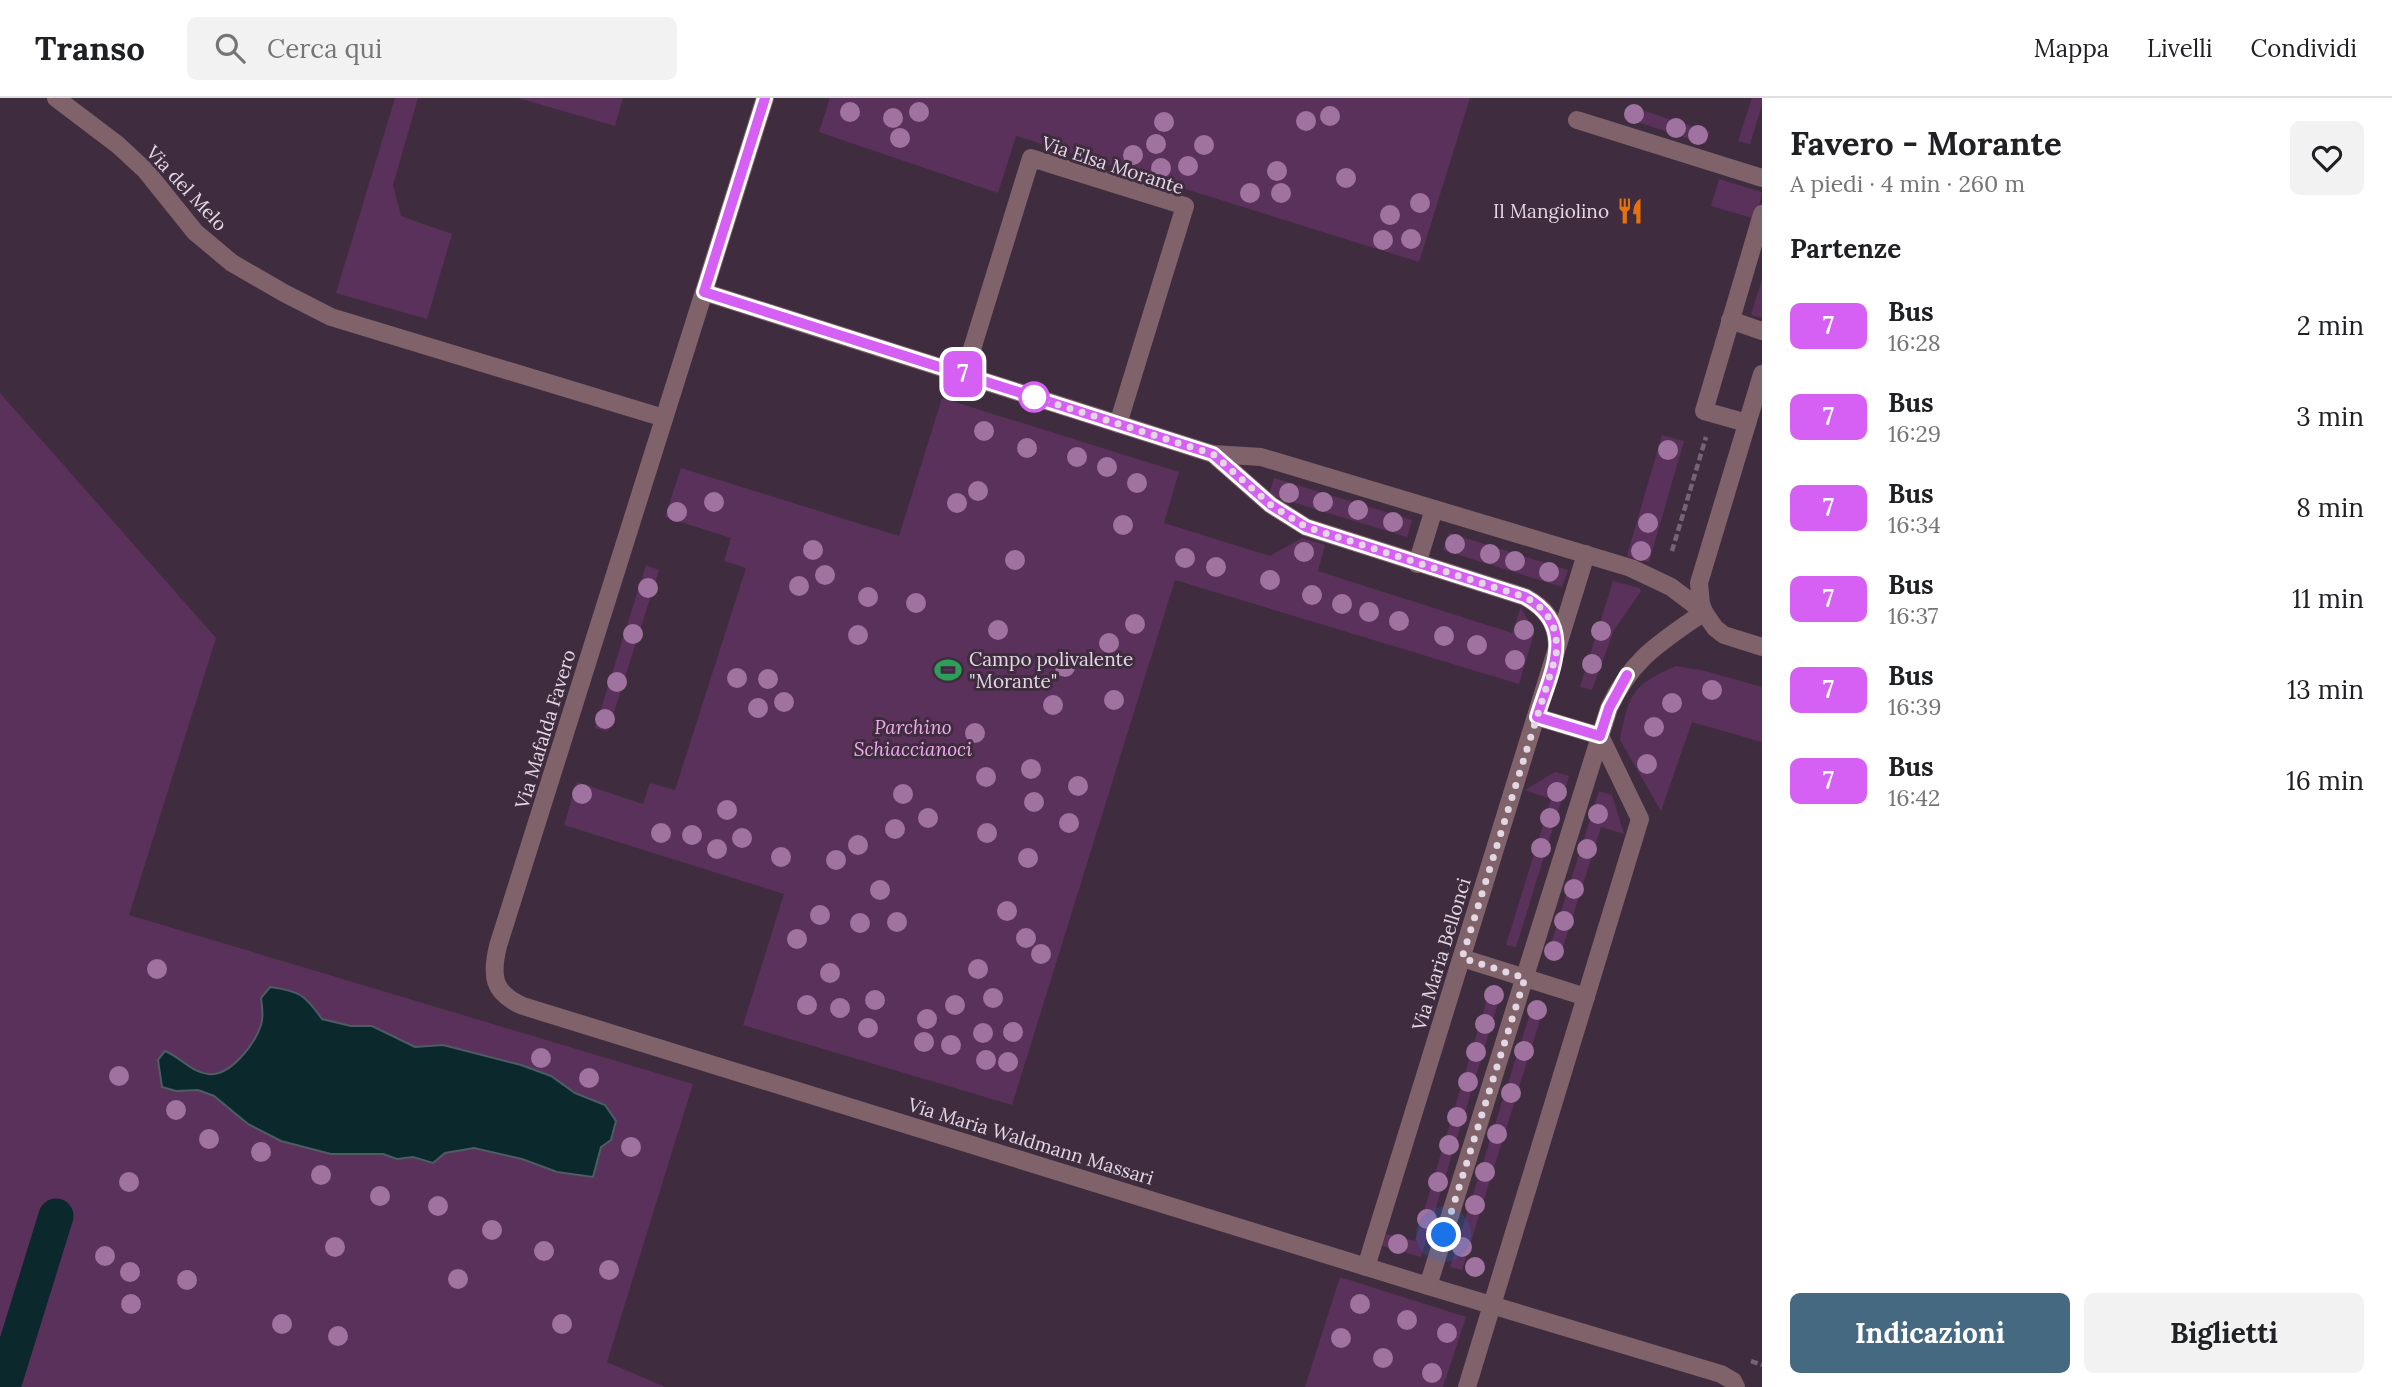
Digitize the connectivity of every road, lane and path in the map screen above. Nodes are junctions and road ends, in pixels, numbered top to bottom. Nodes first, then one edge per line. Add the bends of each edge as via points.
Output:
1 (56, 98) edge
2 (765, 98) edge
3 (1577, 120) dead end
4 (1762, 178) edge
5 (1762, 214) edge
6 (704, 292) junction
7 (1730, 320) junction
8 (1762, 331) edge
9 (1762, 374) edge
10 (964, 375) junction
11 (664, 418) junction
12 (1747, 423) junction
13 (1118, 424) junction
14 (1213, 454) junction
15 (1434, 509) junction
16 (1586, 554) junction
17 (1417, 564) junction
18 (1704, 612) junction
19 (1762, 647) edge
20 (1556, 656) junction
21 (1537, 717) junction
22 (1600, 736) junction
23 (1462, 958) junction
24 (1525, 978) junction
25 (1586, 997) junction
26 (558, 1017) joint
27 (1366, 1267) junction
28 (1428, 1286) junction
29 (1492, 1306) junction
30 (1466, 1387) edge
31 (1736, 1387) edge

1 - 11 street, Via del Melo via 146,171 195,232 232,263 284,293 331,317
2 - 6 street, Via Mafalda Favero
3 - 4 street
5 - 7 street
6 - 10 street
6 - 11 street, Via Mafalda Favero
7 - 8 street
7 - 12 street via 1704,411
9 - 12 street
10 - 13 street
10 - 13 street, Via Elsa Morante via 1031,158 1185,206
11 - 26 street, Via Mafalda Favero via 494,961 494,979 508,999
12 - 18 street via 1699,583
13 - 14 street
14 - 15 street via 1261,457
14 - 17 street via 1271,505 1306,527
15 - 16 street
15 - 17 street
16 - 18 street via 1660,580
16 - 20 street
17 - 20 street via 1536,603 1553,624
18 - 19 street via 1724,635
18 - 22 street via 1633,666
20 - 21 street
21 - 22 street
21 - 23 street, Via Maria Bellonci
22 - 24 street
22 - 25 street via 1640,819
23 - 24 street
23 - 27 street, Via Maria Bellonci
24 - 25 street
24 - 28 street
25 - 29 street
26 - 27 street, Via Maria Waldmann Massari
27 - 28 street, Via Maria Waldmann Massari
28 - 29 street, Via Maria Waldmann Massari
29 - 30 street
29 - 31 street via 1721,1374

